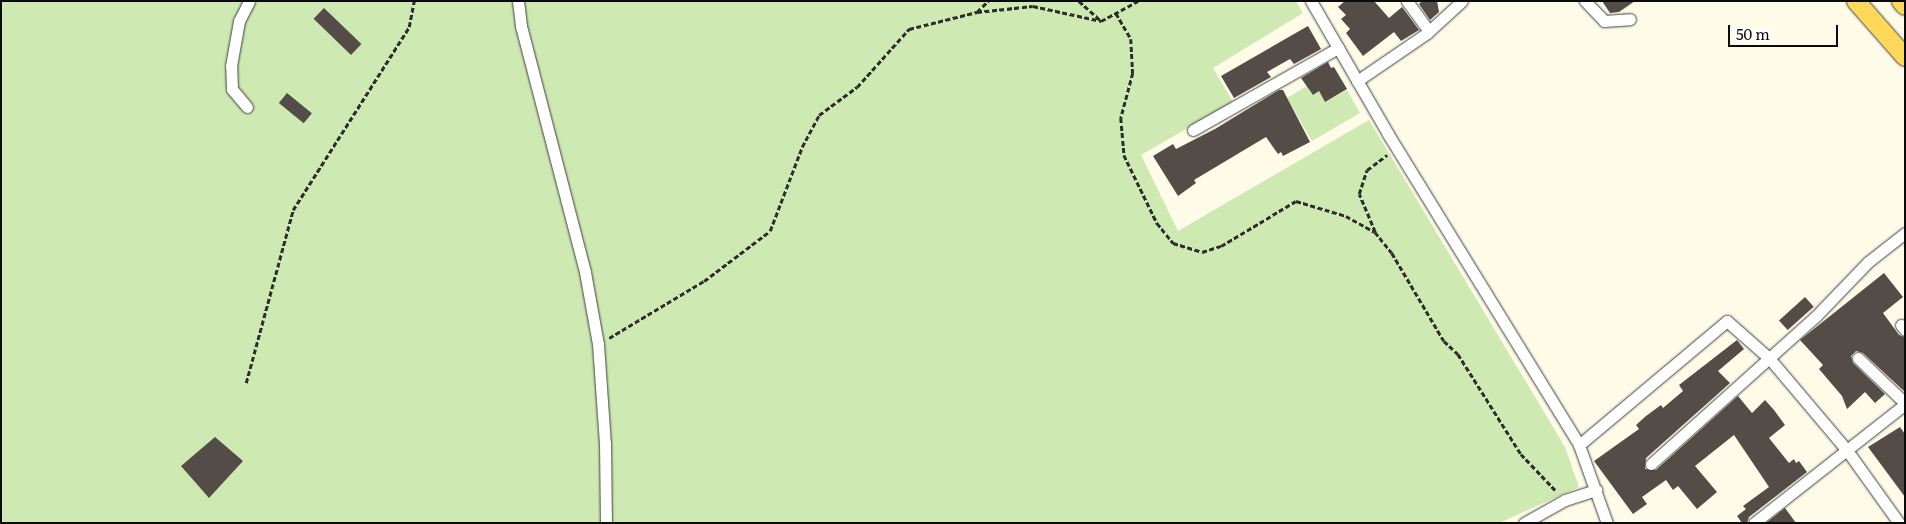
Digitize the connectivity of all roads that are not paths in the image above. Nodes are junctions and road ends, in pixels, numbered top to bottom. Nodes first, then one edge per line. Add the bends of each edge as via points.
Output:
1 (249, 1) edge
2 (518, 1) edge
3 (1311, 1) edge
4 (1407, 1) edge
5 (1462, 1) edge
6 (1585, 1) edge
7 (1856, 1) edge
8 (1901, 1) edge
9 (1905, 6) edge
10 (1630, 20) dead end
11 (1429, 31) junction
12 (1338, 48) junction
13 (1905, 58) edge
14 (1357, 81) junction
15 (247, 107) dead end
16 (1193, 130) dead end
17 (1905, 233) edge
18 (1769, 358) junction
19 (1858, 358) dead end
20 (1905, 403) edge
21 (1579, 445) junction
22 (1846, 449) junction
23 (1651, 464) dead end
24 (1596, 490) junction
25 (606, 523) edge
26 (1524, 523) edge
27 (1607, 523) edge
28 (1754, 523) edge
29 (1899, 523) edge

1 - 15 street via 239,21 231,66 232,90
2 - 25 street via 521,26 586,272 598,344 605,442
3 - 12 street
4 - 11 street
5 - 11 street
6 - 10 street via 1604,21
7 - 13 main road
8 - 9 main road
11 - 14 street
12 - 14 street
12 - 16 street
14 - 21 street
17 - 18 street via 1868,262
18 - 21 street via 1727,321
18 - 22 street
18 - 23 street
19 - 20 street
20 - 22 street
21 - 24 street
22 - 28 street
22 - 29 street
24 - 26 street via 1565,500
24 - 27 street

